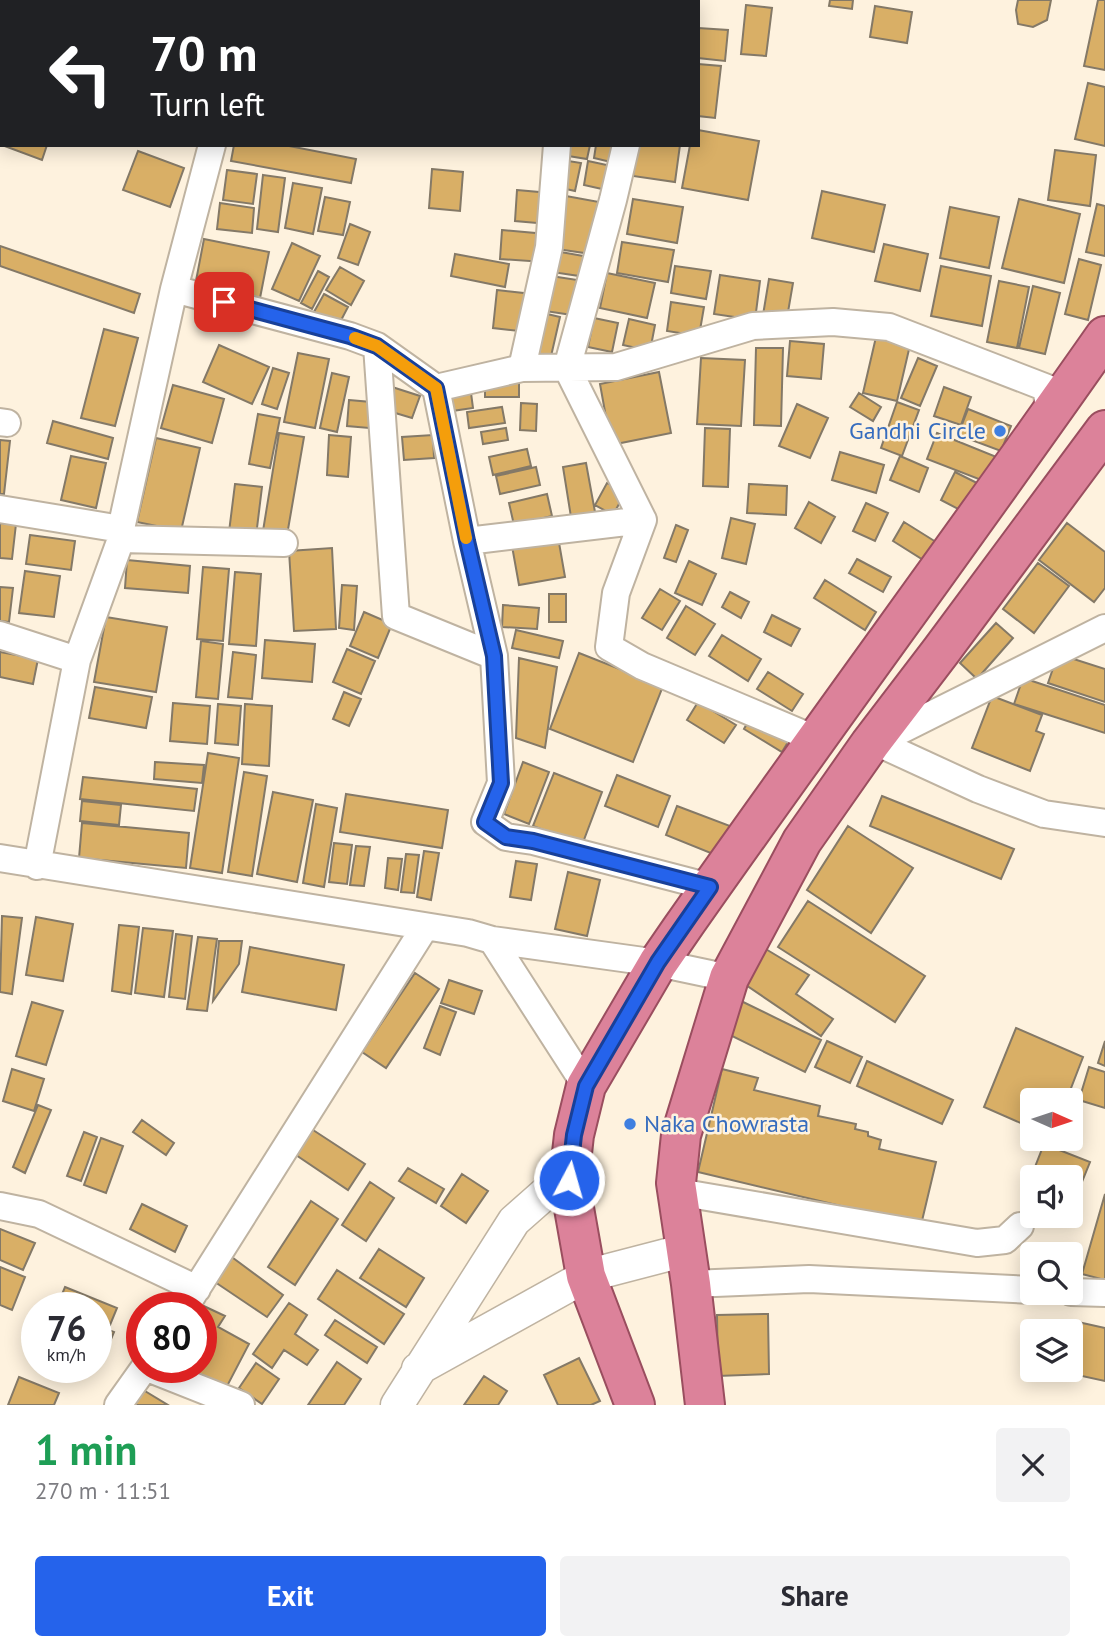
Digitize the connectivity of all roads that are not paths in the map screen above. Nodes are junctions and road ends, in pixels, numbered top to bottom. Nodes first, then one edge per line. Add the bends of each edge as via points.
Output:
1 (211, 147) edge
2 (557, 147) edge
3 (626, 147) edge
4 (174, 289) junction
5 (1105, 336) edge
6 (377, 346) junction
7 (523, 368) junction
8 (567, 368) junction
9 (436, 388) junction
10 (1049, 418) junction
11 (1105, 430) edge
12 (0, 509) edge
13 (643, 520) junction
14 (121, 534) junction
15 (467, 541) junction
16 (284, 543) dead end
17 (1105, 628) edge
18 (0, 635) edge
19 (494, 656) junction
20 (76, 660) junction
21 (815, 739) junction
22 (874, 743) junction
23 (1105, 822) edge
24 (0, 858) edge
25 (37, 866) junction
26 (710, 887) junction
27 (425, 927) junction
28 (492, 940) junction
29 (658, 962) junction
30 (729, 978) junction
31 (586, 1086) junction
32 (569, 1180) junction
33 (678, 1192) junction
34 (0, 1206) edge
35 (1020, 1226) dead end
36 (689, 1267) junction
37 (586, 1276) junction
38 (1020, 1289) edge
39 (180, 1292) edge
40 (195, 1292) edge
41 (1083, 1292) edge
42 (1105, 1293) edge
43 (418, 1369) junction
44 (118, 1405) edge
45 (241, 1405) edge
46 (397, 1405) edge
47 (635, 1405) edge
48 (705, 1405) edge

1 - 4 street
2 - 7 street via 549,247
3 - 8 street
4 - 6 street
4 - 14 street
5 - 10 highway
6 - 9 street
6 - 19 street via 396,616
7 - 8 street
7 - 9 street
8 - 10 street via 616,367 753,327 833,322 890,327 1047,388
8 - 13 street
9 - 15 street
10 - 21 highway
11 - 22 highway
12 - 14 street
13 - 15 street
13 - 21 street via 616,593 609,646 642,666
14 - 16 street
14 - 20 street
15 - 19 street
17 - 22 street
18 - 20 street
19 - 26 street via 501,783 485,822 506,837
20 - 25 street
21 - 26 highway
22 - 23 street via 1044,814
22 - 30 highway via 802,841
24 - 25 street
25 - 27 street
26 - 29 highway
27 - 28 street
27 - 40 street
28 - 29 street
28 - 31 street
29 - 30 street
29 - 31 highway
30 - 33 highway via 681,1135
31 - 32 highway
32 - 37 highway
32 - 43 street via 548,1191 514,1221
33 - 35 street via 977,1243 1005,1240
33 - 36 highway
34 - 39 street via 39,1214
36 - 37 street
36 - 38 street via 809,1279
36 - 48 highway
37 - 43 street
37 - 47 highway
41 - 42 street
43 - 46 street
44 - 45 street via 145,1367

